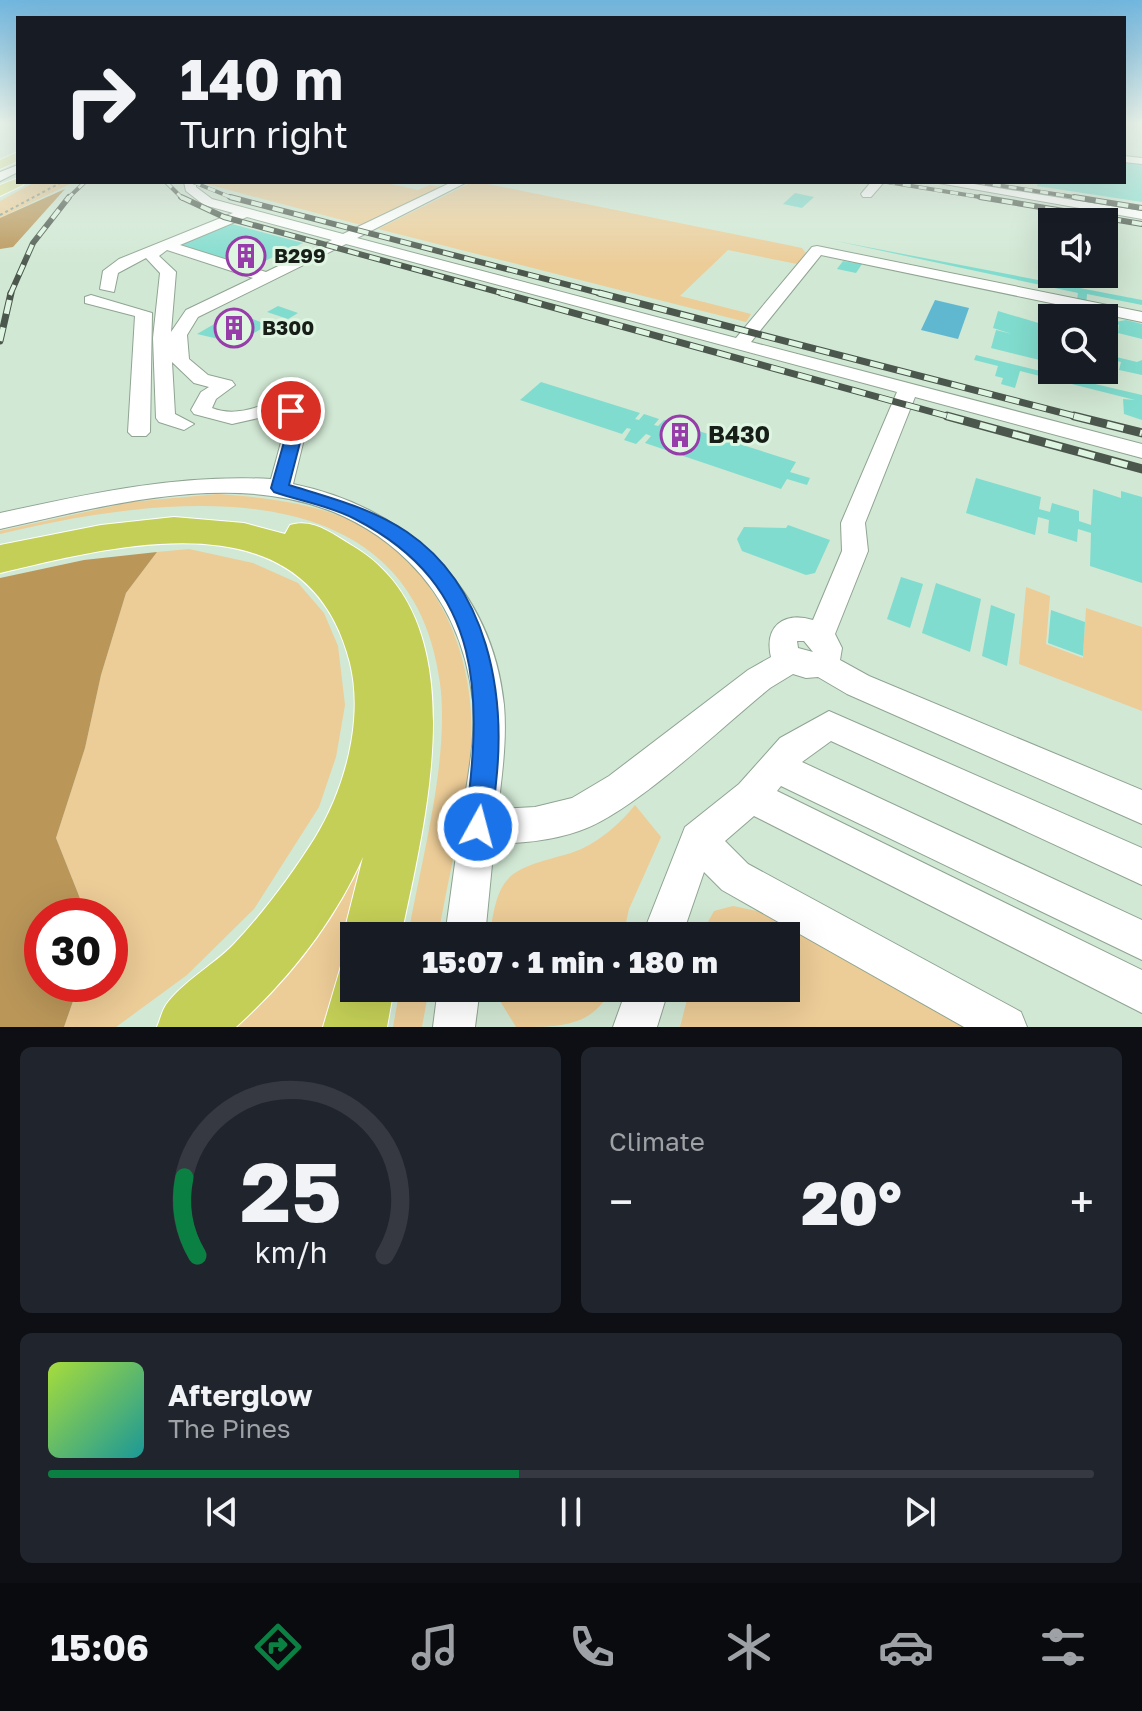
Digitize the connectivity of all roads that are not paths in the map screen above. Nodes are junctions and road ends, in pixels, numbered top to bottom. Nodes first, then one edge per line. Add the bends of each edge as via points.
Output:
1 (190, 184) edge
2 (457, 184) edge
3 (876, 184) edge
4 (951, 184) edge
5 (867, 194) dead end
6 (246, 213) junction
7 (1142, 215) edge
8 (345, 239) junction
9 (159, 248) junction
10 (266, 277) junction
11 (108, 289) dead end
12 (91, 300) dead end
13 (1142, 317) edge
14 (740, 344) junction
15 (908, 389) junction
16 (184, 424) dead end
17 (139, 432) dead end
18 (1142, 451) edge
19 (280, 488) junction
20 (0, 521) edge
21 (0, 542) edge
22 (0, 559) edge
23 (810, 653) junction
24 (777, 767) junction
25 (751, 796) junction
26 (1142, 807) edge
27 (478, 827) junction
28 (698, 840) junction
29 (1142, 867) edge
30 (375, 922) edge
31 (467, 922) edge
32 (666, 922) edge
33 (1142, 940) edge
34 (1142, 992) edge
35 (360, 1002) edge
36 (457, 1002) edge
37 (645, 1002) edge
38 (189, 1027) edge
39 (355, 1027) edge
40 (454, 1027) edge
41 (634, 1027) edge
42 (1006, 1027) edge

1 - 6 street via 208,202
2 - 8 street
3 - 5 street
4 - 7 street
6 - 8 street
6 - 9 street
8 - 10 street
8 - 14 street
9 - 10 street
9 - 11 street via 116,266
9 - 16 street via 152,257 168,272 163,408 166,418
10 - 19 street via 192,314 178,335 180,361 201,379 225,385 208,396 201,410 217,419 284,405 291,411 294,435
12 - 17 street via 144,313
13 - 14 street via 817,250
14 - 15 street
15 - 18 street
15 - 23 street via 853,523 855,551
19 - 20 street via 183,487
19 - 27 street via 380,524 414,548 446,582 475,640 488,704
21 - 30 highway via 145,517 221,515 288,527 357,568 396,624 412,706 403,796
22 - 38 highway via 165,532 205,532 273,544 322,570 344,597 369,646 378,677 375,744 367,779 334,858 256,965
23 - 26 street via 858,685
23 - 27 street via 759,679 621,788 579,814 535,825
24 - 25 street
24 - 29 street via 792,749 829,725
24 - 33 street
25 - 28 street
25 - 34 street
27 - 31 street
28 - 32 street
28 - 42 street via 735,877
35 - 39 highway
36 - 40 street
37 - 41 street

